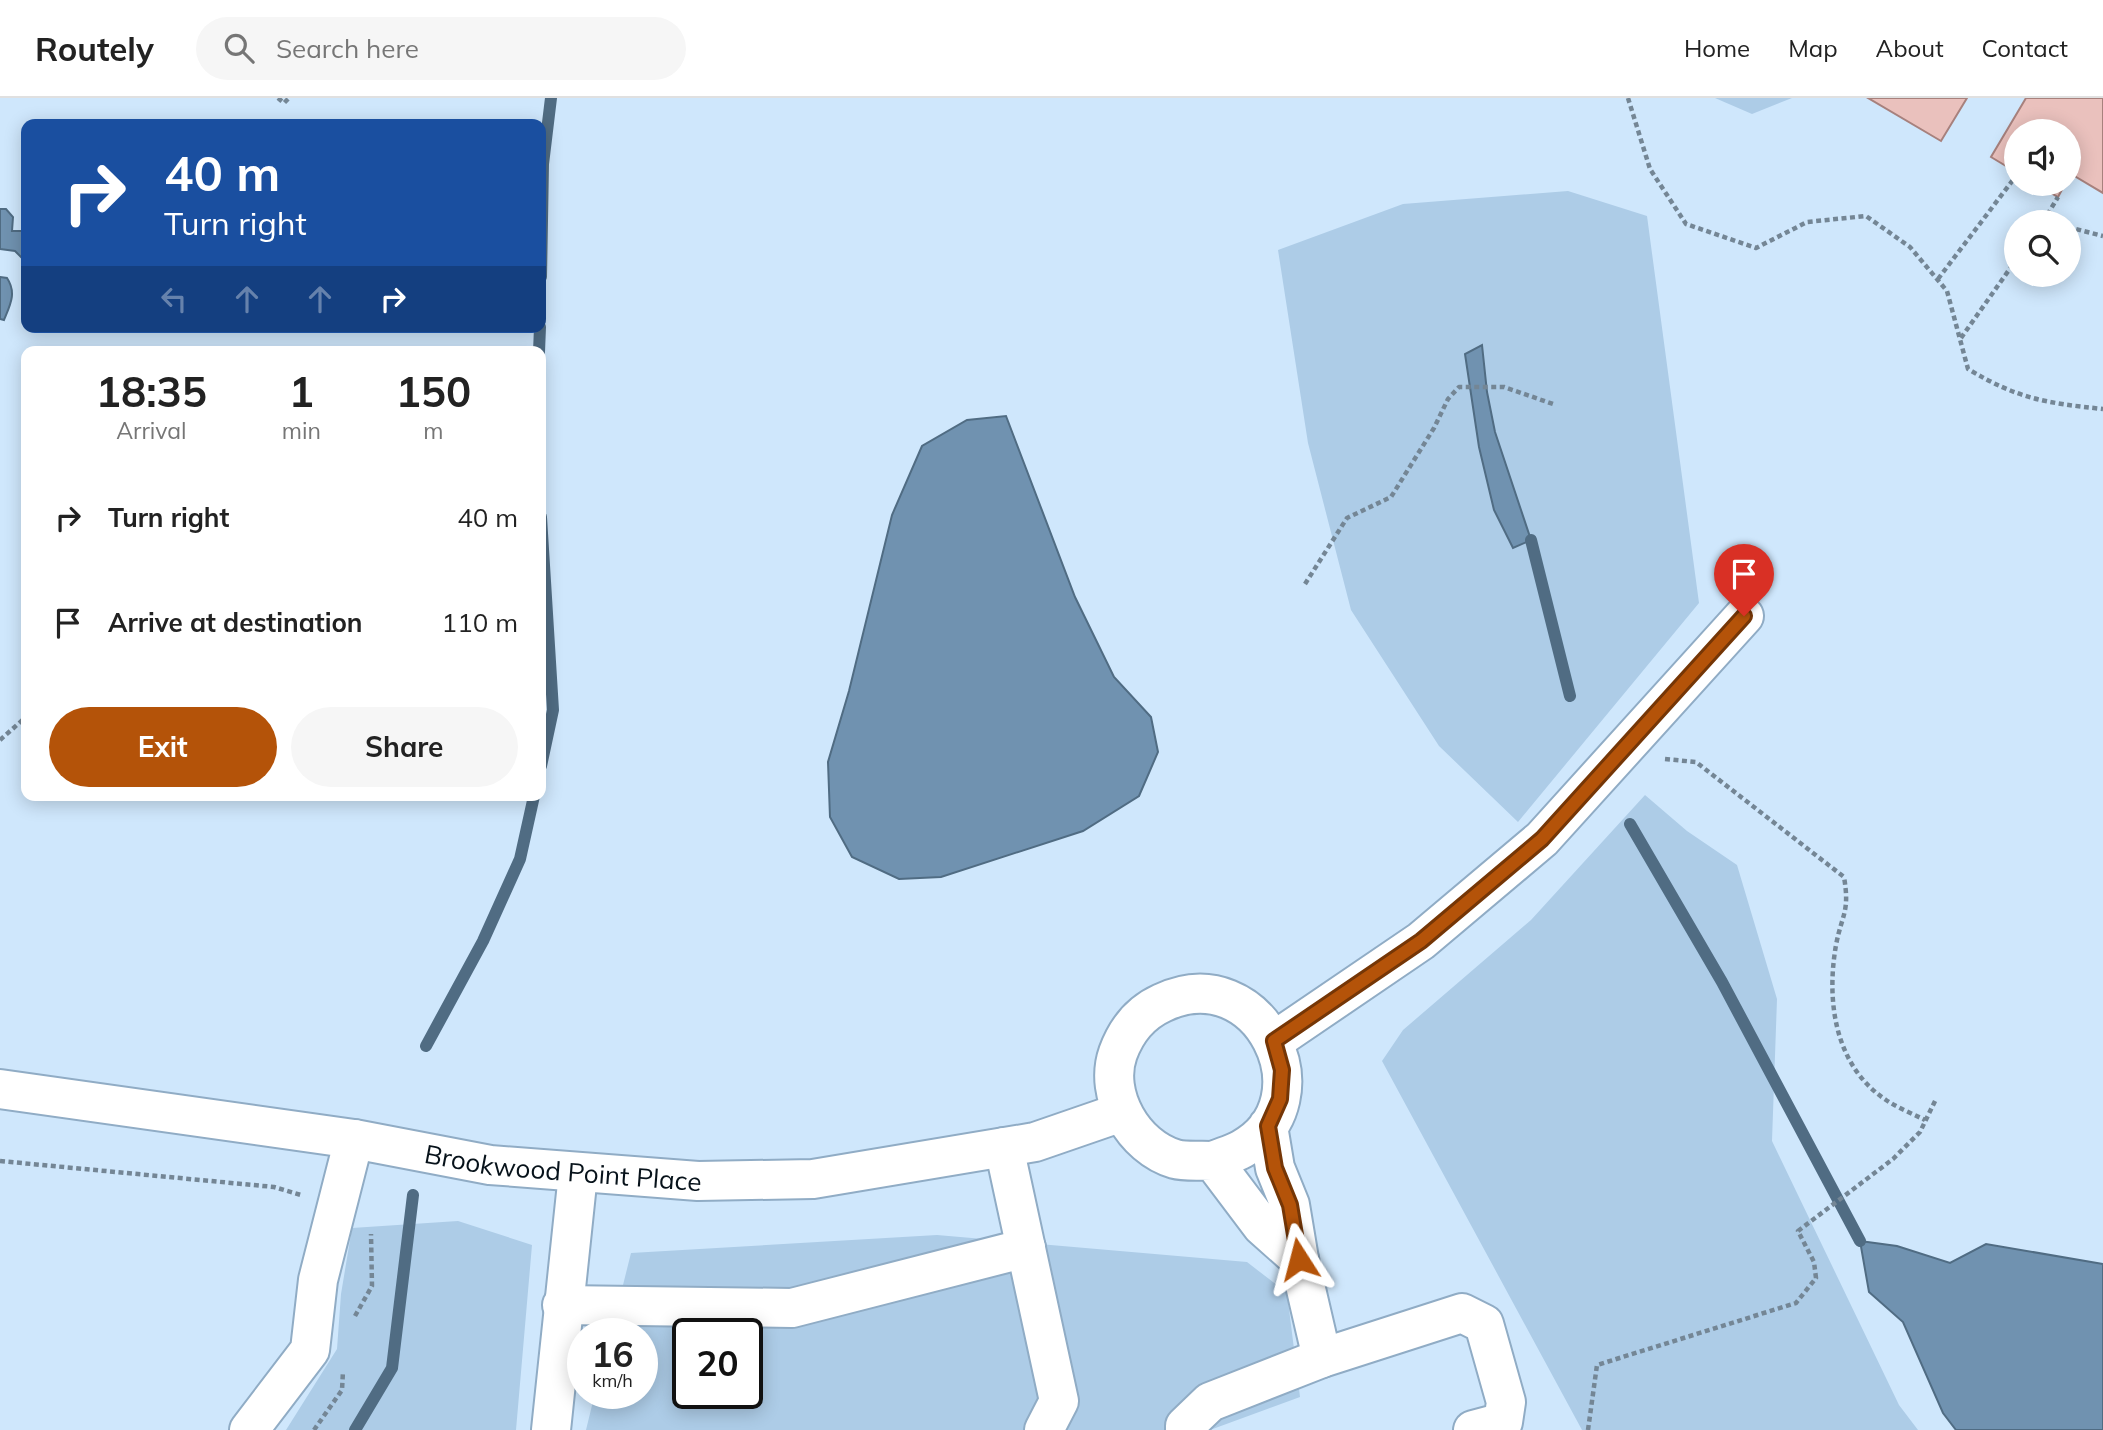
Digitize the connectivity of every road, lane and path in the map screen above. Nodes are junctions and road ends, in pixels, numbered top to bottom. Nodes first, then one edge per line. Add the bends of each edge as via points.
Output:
1 (278, 98) edge
2 (289, 98) edge
3 (1628, 98) edge
4 (2004, 192) edge
5 (2058, 197) dead end
6 (2050, 210) edge
7 (2081, 230) edge
8 (2103, 236) edge
9 (2004, 277) edge
10 (1938, 279) junction
11 (1960, 338) junction
12 (1556, 405) dead end
13 (2103, 409) edge
14 (1306, 584) dead end
15 (1744, 616) dead end
16 (21, 721) edge
17 (0, 740) edge
18 (1655, 764) dead end
19 (1274, 1041) junction
20 (0, 1089) edge
21 (1936, 1099) dead end
22 (1122, 1112) junction
23 (1925, 1120) junction
24 (1268, 1126) junction
25 (354, 1139) junction
26 (1004, 1147) junction
27 (0, 1161) edge
28 (1213, 1161) junction
29 (578, 1174) junction
30 (336, 1205) junction
31 (1026, 1248) junction
32 (1299, 1259) junction
33 (562, 1305) junction
34 (352, 1320) dead end
35 (1322, 1358) junction
36 (344, 1367) dead end
37 (249, 1430) edge
38 (314, 1430) edge
39 (551, 1430) edge
40 (1044, 1430) edge
41 (1185, 1430) edge
42 (1473, 1430) edge
43 (1588, 1430) edge

1 - 2 path via 284,103
3 - 10 path via 1650,169 1686,224 1756,247 1807,222 1866,216 1910,247
4 - 10 path
5 - 6 path
7 - 8 path
9 - 11 path
10 - 11 path via 1947,290
11 - 13 path via 1968,369 2000,388 2040,402
12 - 14 path via 1504,387 1459,387 1391,497 1347,518
15 - 19 street via 1542,839 1421,941
16 - 17 path
18 - 23 path via 1663,759 1696,762 1844,877 1848,902 1830,982 1836,1030 1856,1073 1886,1100
19 - 22 street via 1257,1017 1233,1001 1205,993 1176,996 1150,1009 1129,1029 1117,1055 1114,1084
19 - 24 street via 1282,1080 1280,1099
20 - 25 street, Brookwood Point Place
21 - 23 path
22 - 26 street, Brookwood Point Place via 1035,1142
22 - 28 street via 1144,1141 1175,1159
23 - 43 path via 1920,1132 1883,1166 1798,1231 1814,1262 1816,1278 1796,1303 1597,1365
24 - 28 street via 1244,1149
24 - 32 street
25 - 29 street, Brookwood Point Place via 490,1165
25 - 30 street
26 - 29 street, Brookwood Point Place via 813,1180 698,1181
26 - 31 street
27 - 30 path via 274,1187
28 - 32 street via 1262,1226
29 - 33 street
30 - 34 path via 372,1235 372,1286
30 - 37 street via 318,1280 310,1350
31 - 33 street via 792,1308
31 - 40 street via 1059,1401
32 - 35 street
33 - 39 street
35 - 41 street via 1210,1402
35 - 42 street via 1462,1313 1484,1324 1506,1402 1503,1422
36 - 38 path via 342,1390

